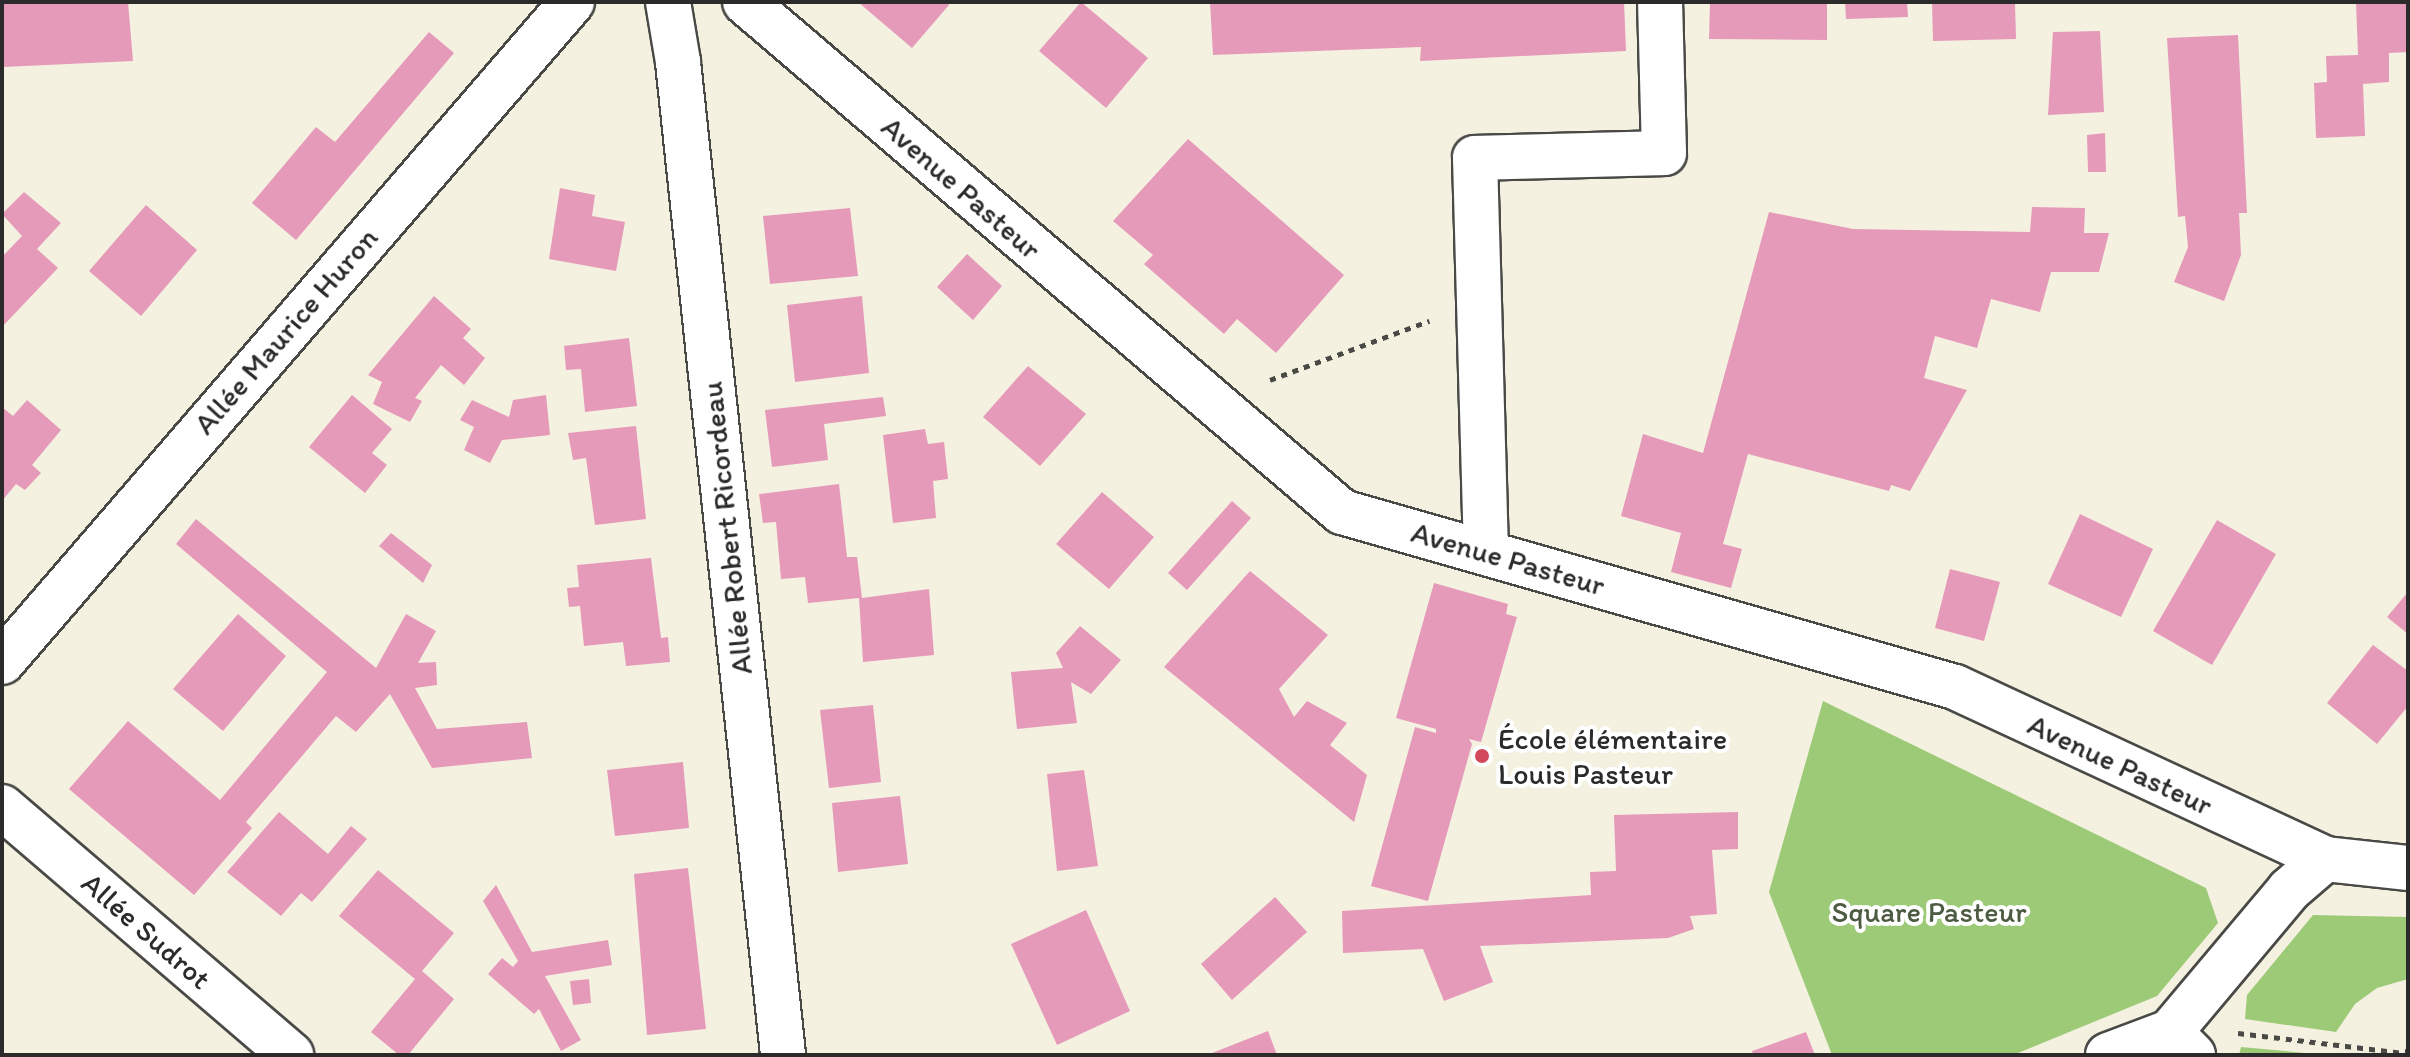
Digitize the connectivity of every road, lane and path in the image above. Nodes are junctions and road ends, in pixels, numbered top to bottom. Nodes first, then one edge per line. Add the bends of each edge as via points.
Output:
1 (572, 2) edge
2 (668, 2) edge
3 (745, 2) edge
4 (1660, 2) edge
5 (1479, 302) junction
6 (1211, 402) junction
7 (1486, 552) junction
8 (2, 662) edge
9 (2, 807) edge
10 (2325, 859) junction
11 (2408, 868) edge
12 (2235, 1032) dead end
13 (2182, 1044) edge
14 (2408, 1045) edge
15 (2404, 1054) edge
16 (291, 1055) edge
17 (783, 1055) edge
18 (2108, 1055) edge

1 - 8 street, Allée Maurice Huron
2 - 17 street, Allée Robert Ricordeau
3 - 6 street, Avenue Pasteur
4 - 5 street via 1664,153 1475,158
5 - 6 path
5 - 7 street
6 - 7 street, Avenue Pasteur via 1342,512
7 - 10 street, Avenue Pasteur via 1955,687
9 - 16 street, Allée Sudrot
10 - 11 street, Avenue Pasteur
10 - 13 street via 2289,890
12 - 15 path
13 - 18 street
14 - 15 path

